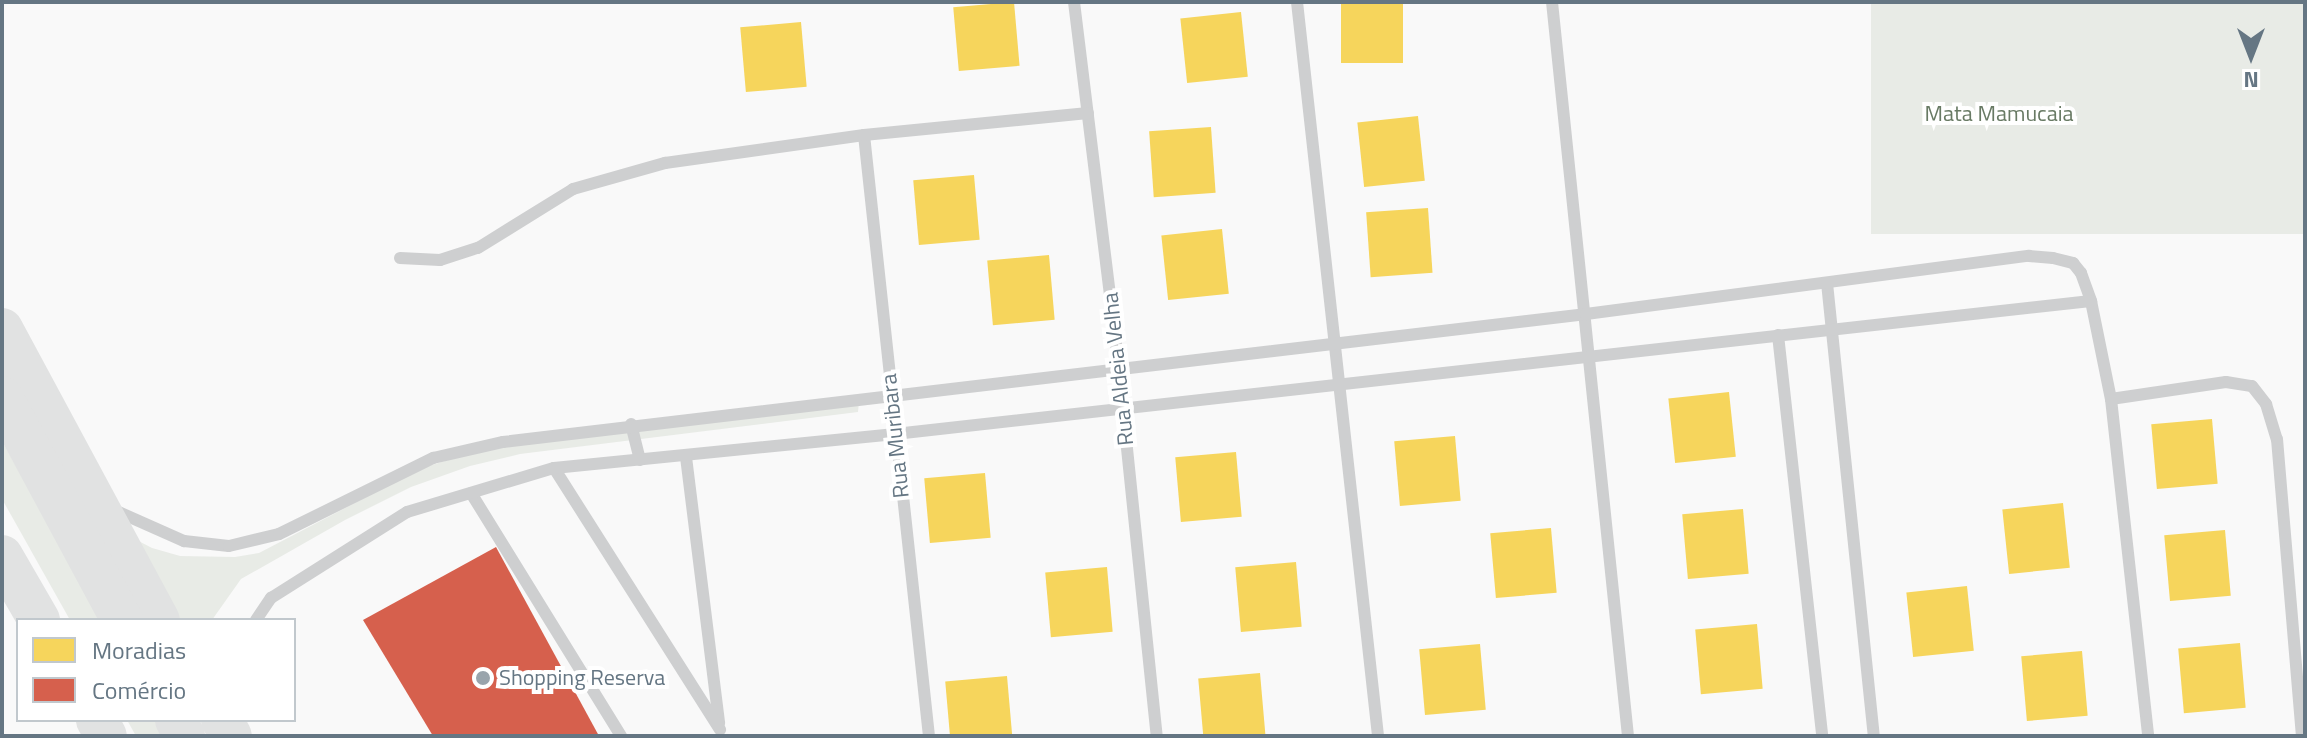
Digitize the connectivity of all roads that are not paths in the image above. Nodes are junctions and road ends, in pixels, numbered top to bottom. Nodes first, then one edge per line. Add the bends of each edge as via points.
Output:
1 (1074, 2) edge
2 (1297, 2) edge
3 (1552, 2) edge
4 (1088, 113) junction
5 (864, 135) junction
6 (400, 258) dead end
7 (1827, 283) junction
8 (2091, 301) junction
9 (1586, 314) junction
10 (1833, 328) junction
11 (2, 329) edge
12 (1778, 335) junction
13 (1334, 344) junction
14 (1589, 358) junction
15 (1119, 371) junction
16 (1340, 384) junction
17 (2, 397) edge
18 (891, 397) junction
19 (2111, 399) junction
20 (1122, 408) junction
21 (631, 424) junction
22 (895, 434) junction
23 (686, 457) junction
24 (640, 460) junction
25 (554, 468) junction
26 (471, 493) junction
27 (97, 502) junction
28 (2, 556) edge
29 (38, 618) edge
30 (121, 618) edge
31 (158, 618) edge
32 (257, 618) edge
33 (721, 733) edge
34 (621, 736) edge
35 (929, 736) edge
36 (1157, 736) edge
37 (1378, 736) edge
38 (1628, 736) edge
39 (1822, 736) edge
40 (1874, 736) edge
41 (2148, 736) edge
42 (2302, 736) edge

1 - 4 lane, Rua Aldeia Velha
2 - 13 lane
3 - 9 lane
4 - 5 lane
4 - 15 lane, Rua Aldeia Velha
5 - 6 lane via 665,163 573,189 478,248 440,260
5 - 18 lane, Rua Muribara
7 - 8 lane via 2029,256 2073,263
7 - 9 lane
7 - 10 lane
8 - 10 lane
8 - 19 lane
9 - 13 lane
9 - 14 lane
10 - 12 lane
10 - 40 lane
11 - 27 highway
12 - 14 lane
12 - 39 lane
13 - 15 lane
13 - 16 lane
14 - 16 lane
14 - 38 lane
15 - 18 lane
15 - 20 lane, Rua Aldeia Velha
16 - 20 lane
16 - 37 lane
17 - 30 highway
18 - 21 lane
18 - 22 lane, Rua Muribara
19 - 41 lane
19 - 42 lane via 2226,382 2252,386 2266,404 2277,439
20 - 22 lane
20 - 36 lane, Rua Aldeia Velha
21 - 24 lane
21 - 27 lane via 433,458 279,534 229,546 184,541
22 - 23 lane
22 - 35 lane, Rua Muribara
23 - 24 lane
23 - 33 lane
24 - 25 lane
25 - 26 lane
25 - 33 lane
26 - 32 lane via 407,512 271,598
26 - 34 lane
27 - 31 highway
28 - 29 highway

